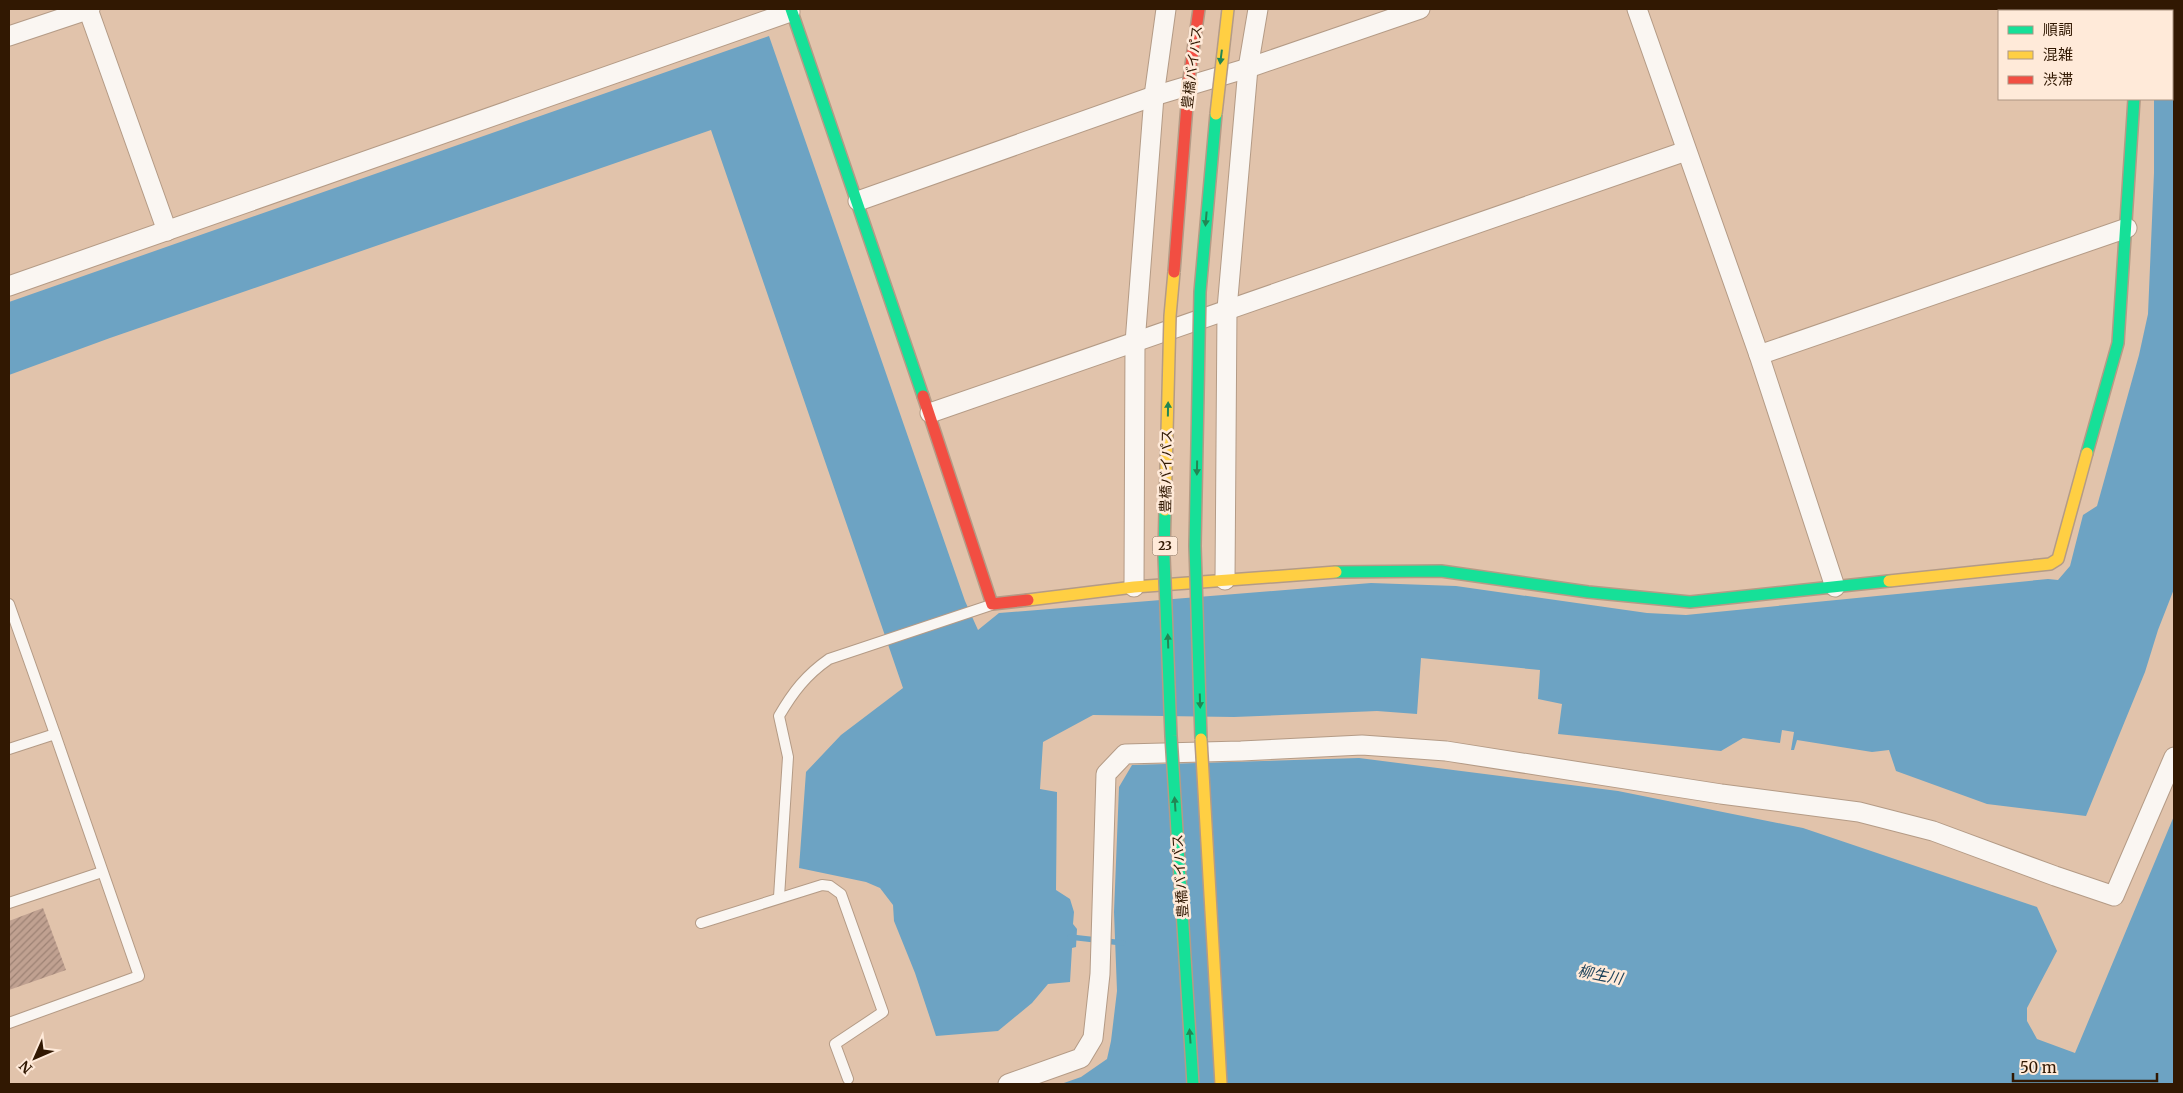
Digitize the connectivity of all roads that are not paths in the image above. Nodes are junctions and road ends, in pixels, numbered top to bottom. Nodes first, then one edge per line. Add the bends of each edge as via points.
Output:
1 (89, 9) edge
2 (1166, 9) edge
3 (1199, 9) edge
4 (1228, 9) edge
5 (1258, 9) edge
6 (1420, 9) edge
7 (1637, 9) edge
8 (791, 11) edge
9 (9, 36) edge
10 (1248, 68) junction
11 (1154, 96) junction
12 (2134, 100) edge
13 (1686, 151) junction
14 (858, 201) junction
15 (2127, 228) junction
16 (167, 231) junction
17 (9, 286) edge
18 (1227, 309) junction
19 (1135, 342) junction
20 (1759, 355) junction
21 (930, 413) junction
22 (1225, 580) junction
23 (1134, 586) junction
24 (1835, 587) junction
25 (9, 604) edge
26 (992, 605) junction
27 (55, 734) junction
28 (9, 749) edge
29 (2174, 757) edge
30 (102, 872) junction
31 (779, 897) junction
32 (9, 903) edge
33 (701, 923) dead end
34 (9, 1023) edge
35 (848, 1079) dead end
36 (1008, 1084) edge
37 (1193, 1084) edge
38 (1221, 1084) edge

1 - 9 street
1 - 16 street
2 - 11 street
37 -> 3 main road, 豊橋バイパス / 23, bridge via 1171,736 1164,556 1170,316 1189,79
4 -> 38 main road, 豊橋バイパス / 23, bridge via 1200,292 1195,546 1201,730
5 - 10 street
6 - 10 street
7 - 13 street
8 - 14 main road
8 - 16 street
10 - 11 street
10 - 18 street
11 - 14 street
11 - 19 street
12 - 15 main road
13 - 18 street
13 - 20 street
14 - 21 main road
15 - 20 street
15 - 24 main road via 2118,344 2058,559 2050,564
16 - 17 street
18 - 19 street
18 - 22 street
19 - 21 street
19 - 23 street
20 - 24 street
21 - 26 main road
22 - 23 main road
22 - 24 main road via 1322,572 1441,571 1588,592 1690,602
23 - 26 main road
25 - 27 lane
26 - 31 lane via 829,659 810,672 790,696 779,716 788,757
27 - 28 lane
27 - 30 lane
29 - 36 street via 2114,896 1933,831 1859,812 1446,751 1362,745 1125,754 1106,774 1101,954 1092,1038 1081,1058
30 - 32 lane
30 - 34 lane via 139,976
31 - 33 lane
31 - 35 lane via 822,885 835,889 844,900 883,1012 835,1044

